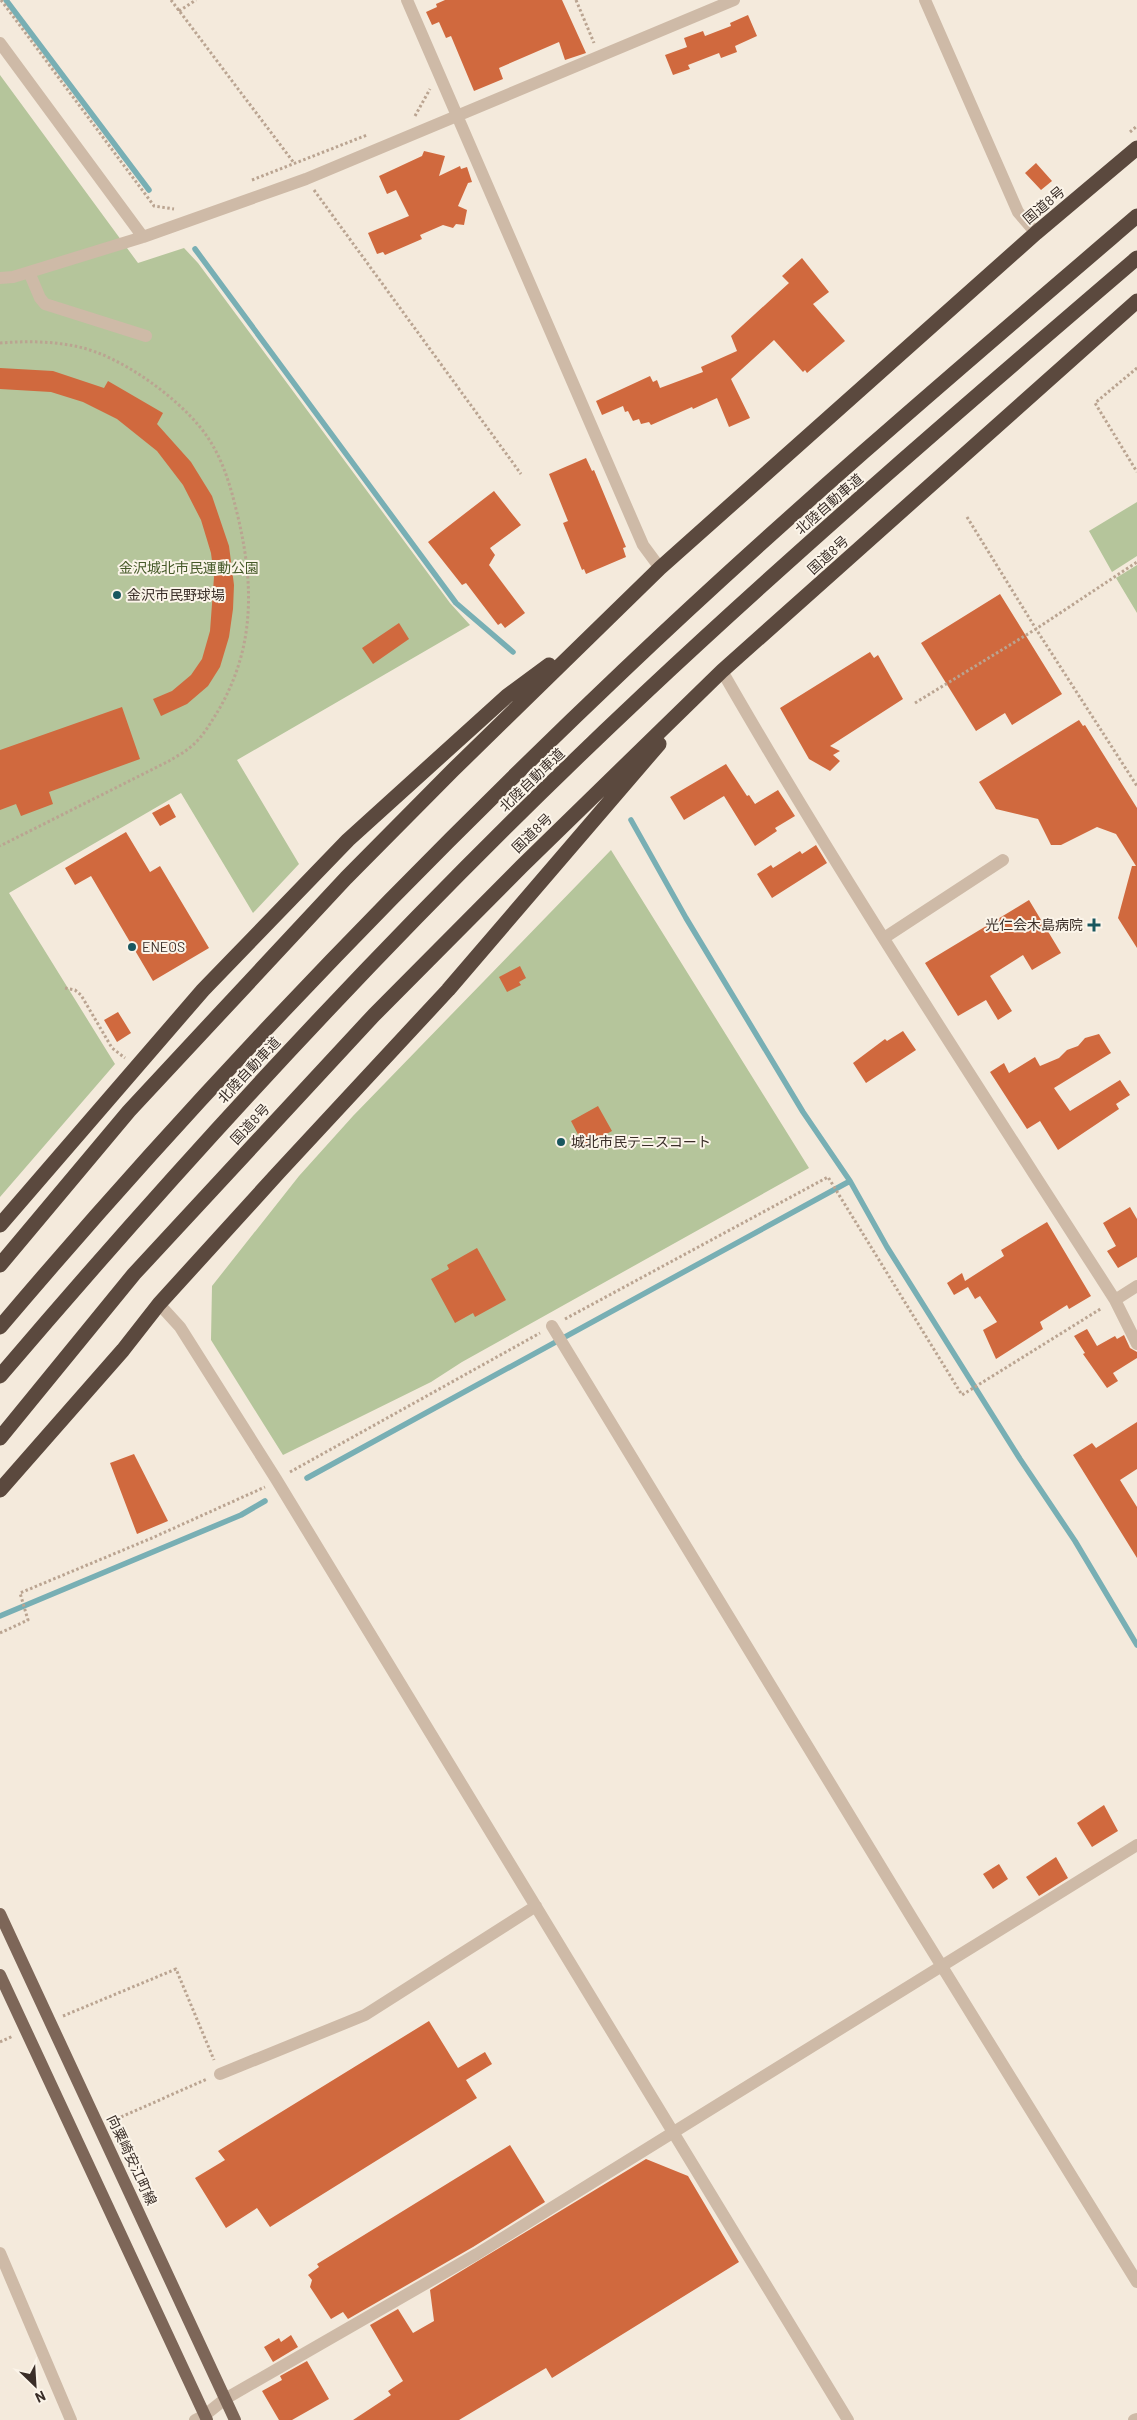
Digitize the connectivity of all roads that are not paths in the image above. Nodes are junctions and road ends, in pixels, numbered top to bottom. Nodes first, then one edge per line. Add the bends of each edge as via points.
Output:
1 (407, 0) edge
2 (734, 0) edge
3 (926, 0) edge
4 (0, 43) edge
5 (457, 115) junction
6 (1137, 148) edge
7 (1137, 216) edge
8 (1036, 233) junction
9 (143, 237) junction
10 (1137, 258) edge
11 (29, 272) junction
12 (0, 278) edge
13 (1137, 301) edge
14 (146, 336) dead end
15 (660, 568) junction
16 (593, 633) junction
17 (722, 671) junction
18 (1003, 860) dead end
19 (884, 938) junction
20 (0, 1225) edge
21 (0, 1265) edge
22 (1137, 1286) edge
23 (1115, 1300) junction
24 (160, 1304) junction
25 (0, 1327) edge
26 (557, 1335) road end
27 (1137, 1344) edge
28 (0, 1376) edge
29 (0, 1438) edge
30 (0, 1490) edge
31 (1137, 1845) edge
32 (536, 1906) junction
33 (0, 1914) edge
34 (943, 1967) junction
35 (0, 1975) edge
36 (220, 2074) road end
37 (675, 2132) junction
38 (0, 2253) edge
39 (1137, 2282) edge
40 (225, 2399) junction
41 (203, 2418) edge
42 (72, 2420) edge
43 (234, 2420) edge
44 (848, 2420) edge

1 - 5 street
2 - 5 street
3 - 8 street via 1018,212
4 - 9 street
5 - 9 street via 306,179
5 - 15 street via 644,545
6 - 8 highway, 国道8号
7 - 25 highway, 北陸自動車道 via 790,518 624,669 465,823 193,1106
8 - 15 highway, 国道8号
9 - 11 street
10 - 28 highway, 北陸自動車道 via 810,542 500,833 217,1128
11 - 12 street
11 - 14 street via 45,304
13 - 17 highway, 国道8号
15 - 16 highway, 国道8号
16 - 20 highway via 507,696 348,840 203,990
16 - 21 highway, 国道8号 via 346,878 129,1111
17 - 19 street
17 - 24 highway via 448,990
17 - 29 highway, 国道8号 via 374,1015 134,1274
18 - 19 street
19 - 23 street
22 - 23 street
23 - 27 street
24 - 30 highway
24 - 32 street via 180,1327 276,1479
26 - 34 street
31 - 34 street
32 - 36 street via 365,2015
32 - 37 street
33 - 40 main road, 向粟崎安江町線
34 - 37 street
34 - 39 street
35 - 41 main road
37 - 40 street via 477,2254
37 - 44 street
38 - 42 street
40 - 41 street
40 - 43 main road, 向粟崎安江町線

